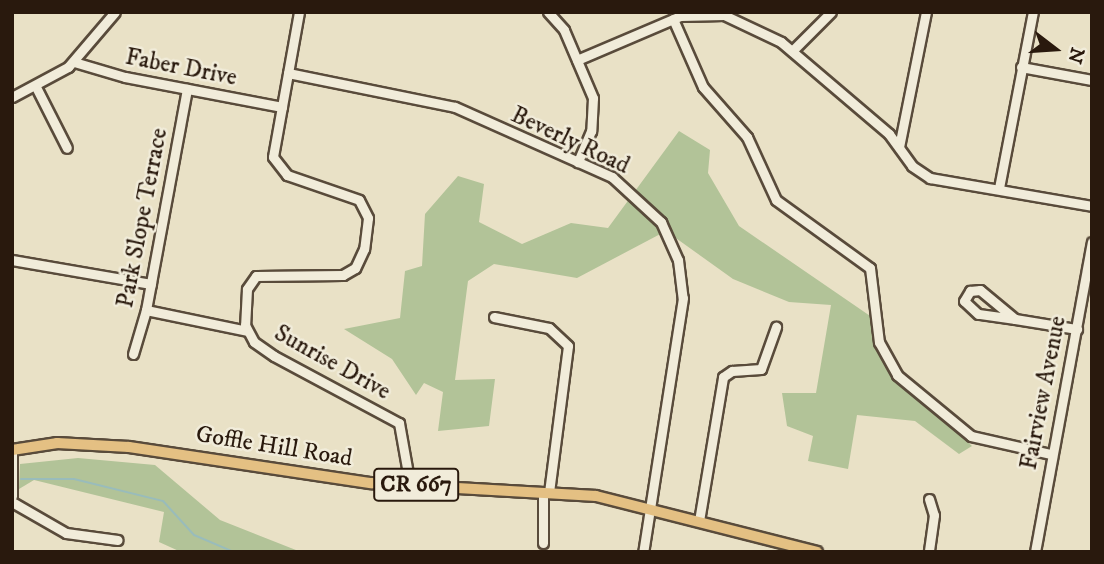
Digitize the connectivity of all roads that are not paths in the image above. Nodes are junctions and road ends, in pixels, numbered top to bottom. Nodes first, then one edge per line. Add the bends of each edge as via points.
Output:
1 (115, 12) edge
2 (299, 12) edge
3 (548, 12) edge
4 (831, 12) edge
5 (926, 12) edge
6 (1033, 12) edge
7 (673, 19) junction
8 (792, 51) junction
9 (577, 60) junction
10 (74, 62) junction
11 (1021, 67) junction
12 (288, 74) junction
13 (1092, 80) edge
14 (36, 87) junction
15 (187, 89) junction
16 (12, 97) edge
17 (282, 107) junction
18 (899, 147) junction
19 (67, 148) dead end
20 (578, 162) junction
21 (999, 188) junction
22 (1092, 206) edge
23 (1092, 242) edge
24 (12, 260) edge
25 (151, 285) junction
26 (146, 310) junction
27 (494, 317) dead end
28 (1015, 319) junction
29 (776, 327) dead end
30 (1077, 329) junction
31 (247, 331) junction
32 (132, 354) dead end
33 (12, 450) edge
34 (1051, 454) junction
35 (410, 485) junction
36 (546, 492) junction
37 (12, 496) edge
38 (929, 499) dead end
39 (12, 502) edge
40 (650, 508) junction
41 (699, 521) junction
42 (118, 540) dead end
43 (543, 543) dead end
44 (643, 552) edge
45 (817, 552) edge
46 (929, 552) edge
47 (1035, 552) edge

1 - 10 street
2 - 12 street, Sunrise Drive
3 - 9 street
4 - 8 street
5 - 18 street
6 - 11 street
7 - 8 street via 699,12 724,15 768,32
7 - 9 street
7 - 34 street via 699,79 747,137 776,200 870,268 879,342 897,375 971,436
8 - 18 street
9 - 20 street via 594,105 591,131
10 - 14 street
10 - 15 street, Faber Drive
11 - 13 street
11 - 21 street
12 - 17 street, Sunrise Drive
12 - 20 street, Beverly Road via 443,103
14 - 16 street
14 - 19 street
15 - 17 street, Faber Drive
15 - 25 street, Park Slope Terrace
17 - 31 street, Sunrise Drive via 273,152 277,167 353,196 363,206 368,225 363,256 349,272 268,272 252,279 244,310
18 - 21 street via 912,166 930,178
20 - 40 street, Beverly Road via 623,185 652,212 671,240 681,273 682,310
21 - 22 street
23 - 30 street, Fairview Avenue
24 - 25 street
25 - 26 street, Park Slope Terrace
26 - 31 street
26 - 32 street, Park Slope Terrace
27 - 36 street via 549,328 568,346
28 - 28 street via 980,290 971,291 964,300 978,314
28 - 30 street
29 - 41 street via 761,369 732,371 723,377
30 - 34 street, Fairview Avenue
31 - 35 street, Sunrise Drive via 254,342 320,384 399,423
33 - 35 main road, Goffle Hill Road / CR 667 via 57,443 129,447
33 - 37 street
34 - 47 street, Fairview Avenue
35 - 36 main road, Goffle Hill Road / CR 667
36 - 40 main road, Goffle Hill Road / CR 667
36 - 43 street
38 - 46 street via 934,515
39 - 42 street via 66,533
40 - 41 main road, Goffle Hill Road / CR 667
40 - 44 street, Beverly Road
41 - 45 main road, Goffle Hill Road / CR 667

